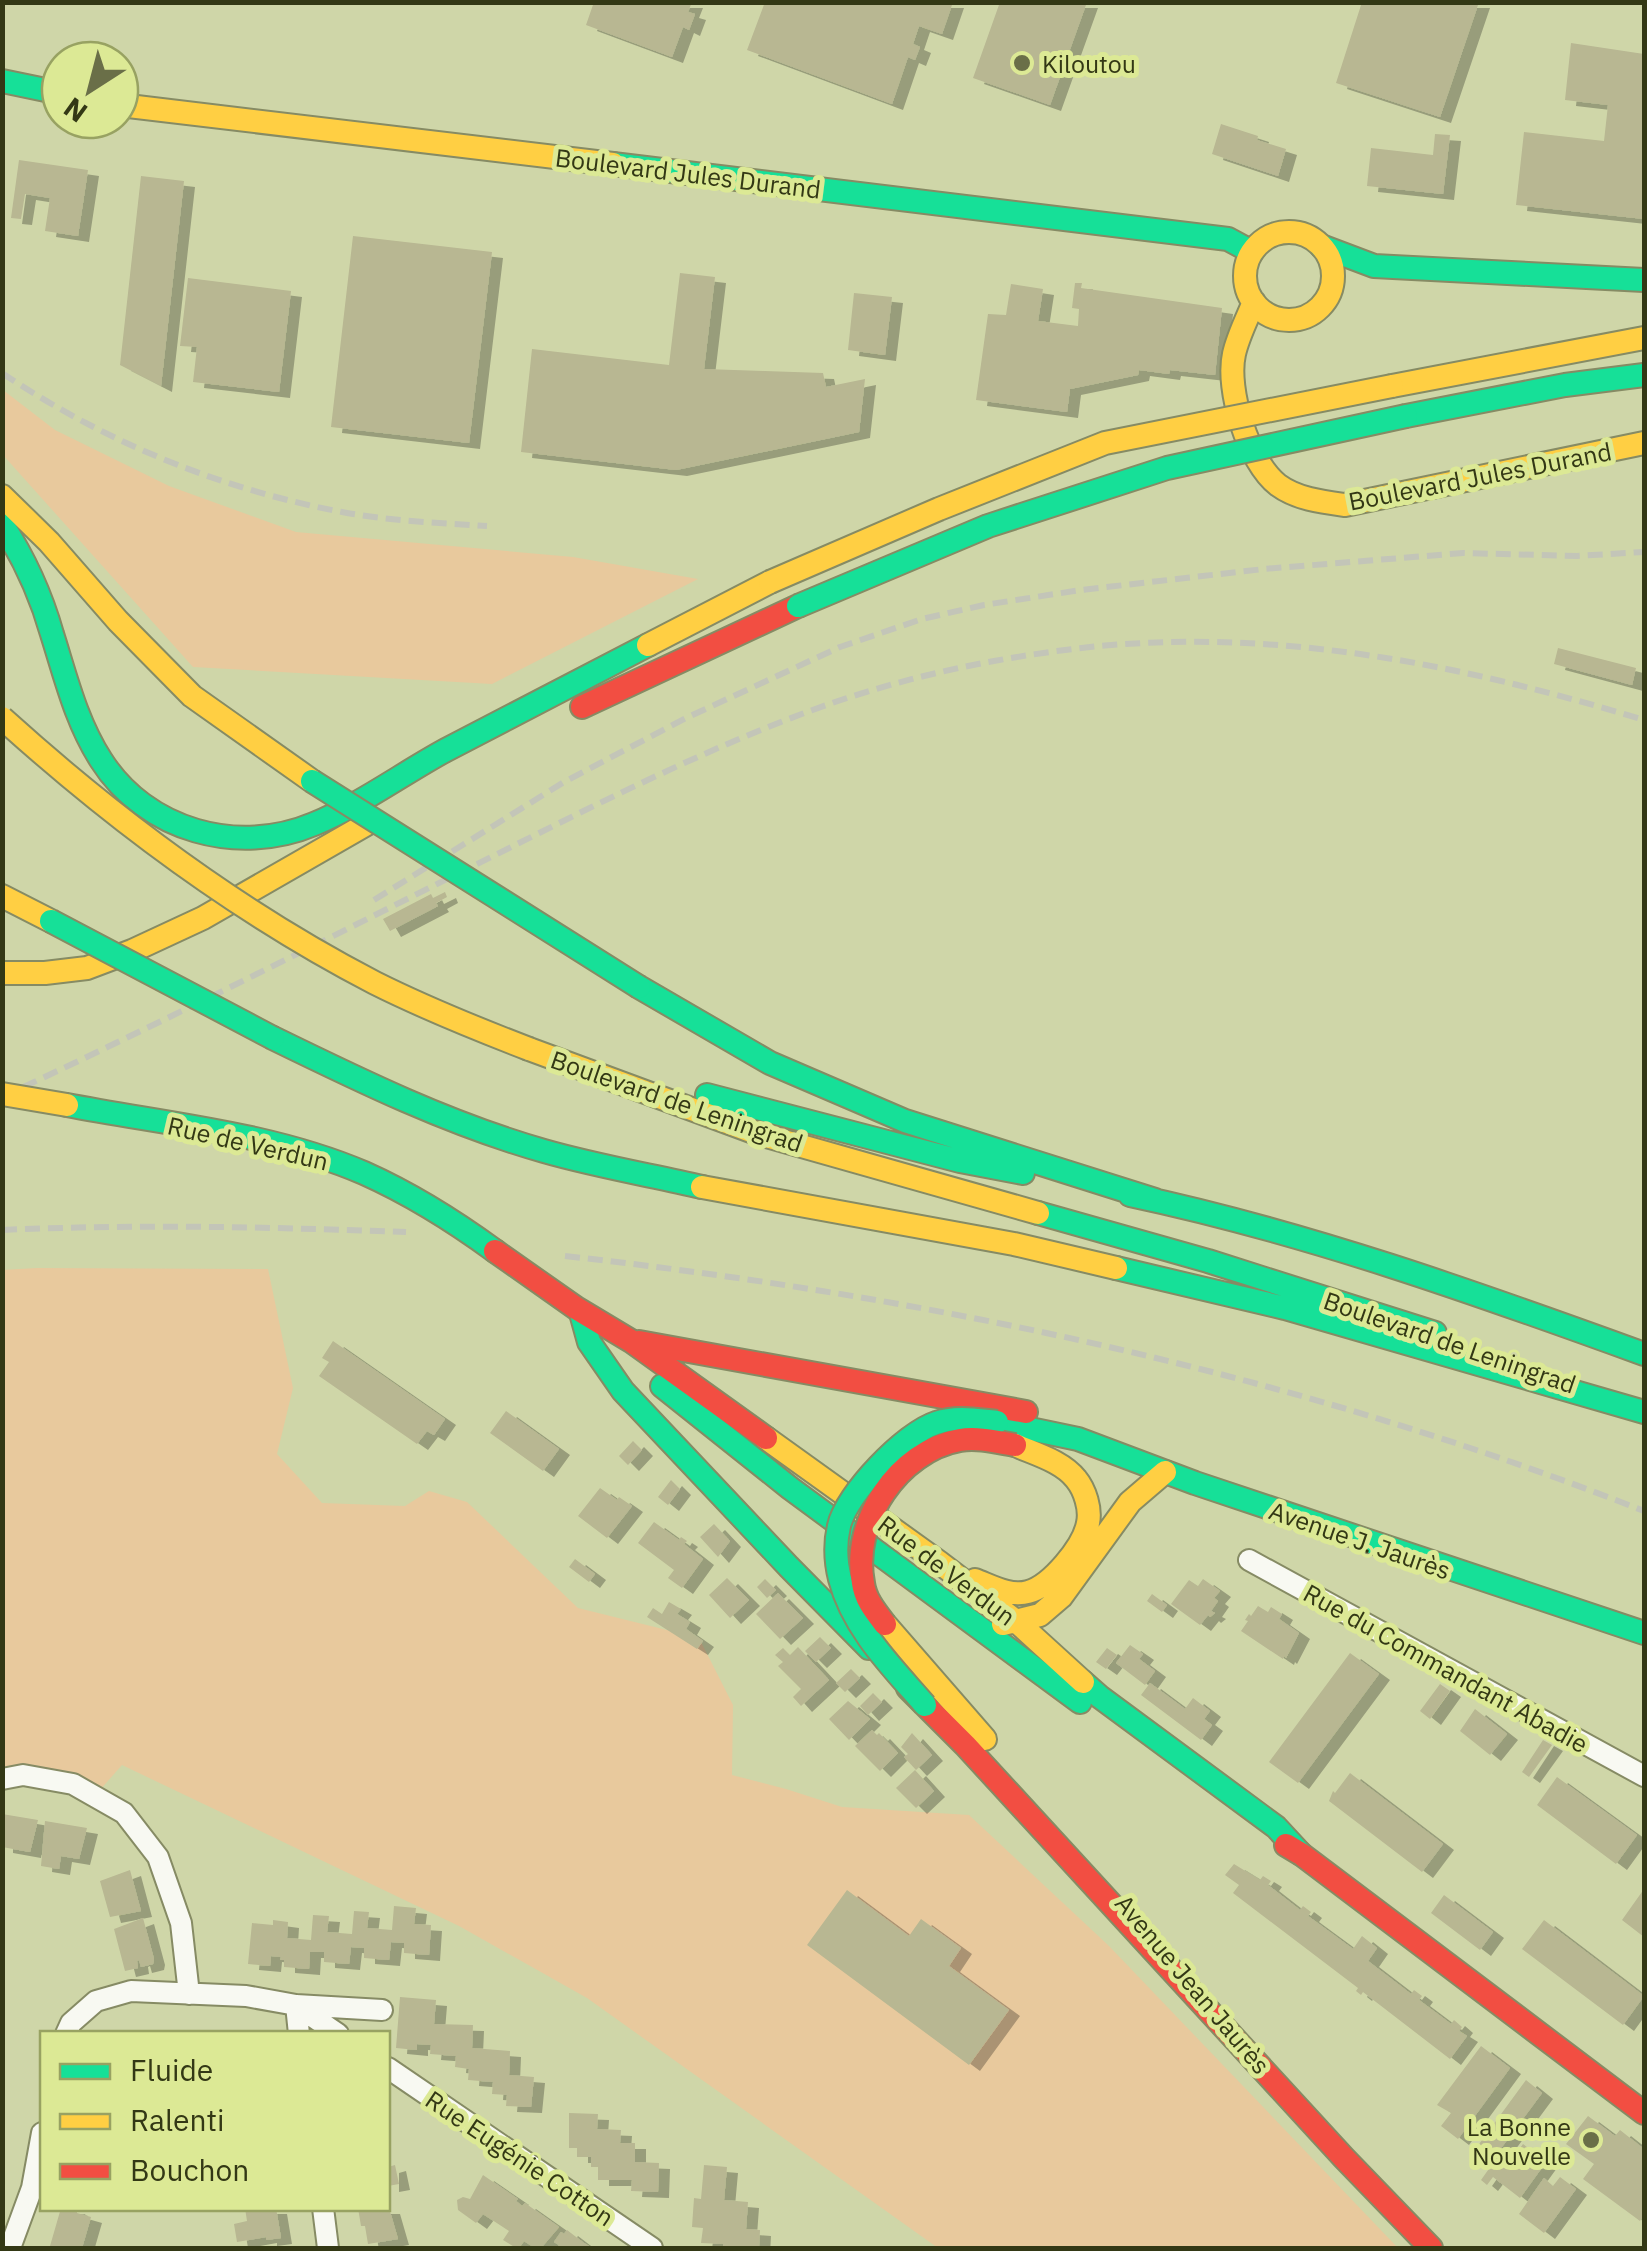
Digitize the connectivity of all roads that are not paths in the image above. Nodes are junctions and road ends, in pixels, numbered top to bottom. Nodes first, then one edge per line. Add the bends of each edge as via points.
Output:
1 (2, 82) edge
2 (40, 89) edge
3 (140, 107) edge
4 (1322, 246) junction
5 (1252, 252) junction
6 (1644, 280) edge
7 (1254, 302) junction
8 (1644, 338) edge
9 (1644, 376) edge
10 (1644, 443) edge
11 (2, 496) edge
12 (2, 524) edge
13 (569, 713) dead end
14 (2, 718) edge
15 (534, 729) dead end
16 (467, 765) dead end
17 (388, 812) dead end
18 (2, 896) edge
19 (2, 973) edge
20 (528, 1048) junction
21 (2, 1094) edge
22 (1156, 1200) junction
23 (578, 1311) junction
24 (631, 1340) junction
25 (1644, 1354) edge
26 (1644, 1411) edge
27 (1078, 1439) junction
28 (1015, 1444) junction
29 (1165, 1472) junction
30 (1249, 1560) dead end
31 (940, 1563) junction
32 (1061, 1597) junction
33 (957, 1612) junction
34 (1016, 1621) junction
35 (1644, 1633) edge
36 (1100, 1697) junction
37 (925, 1705) junction
38 (1644, 1776) edge
39 (2, 1779) edge
40 (1302, 1854) junction
41 (190, 1994) junction
42 (296, 2005) junction
43 (382, 2010) dead end
44 (67, 2031) edge
45 (300, 2031) edge
46 (334, 2031) edge
47 (390, 2069) edge
48 (1278, 2084) junction
49 (1644, 2113) edge
50 (40, 2144) edge
51 (322, 2211) edge
52 (10, 2248) edge
53 (328, 2248) edge
54 (652, 2248) edge
55 (1432, 2248) edge

1 - 2 main road
3 - 5 main road, Boulevard Jules Durand via 1161,230 1228,239
4 - 5 main road via 1302,234 1279,233
4 - 6 main road via 1374,266
4 - 7 main road via 1333,272 1318,310 1291,320
5 - 7 main road via 1246,278
7 - 10 main road, Boulevard Jules Durand via 1233,358 1238,406 1252,454 1268,477 1300,498 1345,505
8 - 12 main road, bridge via 1106,443 770,582 414,766 334,817 274,835 208,834 164,818 120,785 78,715 38,589
9 - 13 main road, bridge via 1565,384 1167,468 988,526
11 - 22 main road, bridge via 192,696 312,781 639,987 770,1063 905,1121
14 - 20 main road, bridge via 109,812 239,904 378,984
15 - 16 main road
17 - 19 main road via 132,951 86,968
18 - 26 main road, bridge via 380,1090 544,1151 713,1190 1014,1244 1266,1304
20 - 22 main road, Boulevard de Leningrad via 960,1160
20 - 26 main road, Boulevard de Leningrad via 759,1134 1208,1261 1481,1348
21 - 23 main road, Rue de Verdun, bridge via 330,1160 444,1215
22 - 25 main road, Boulevard de Leningrad via 1404,1270
23 - 24 main road, Rue de Verdun
23 - 33 main road, Rue de Verdun via 738,1448
23 - 37 main road via 589,1342 624,1391
24 - 27 main road via 1049,1417
24 - 31 main road, Rue de Verdun
27 - 28 main road
27 - 29 main road, Avenue J. Jaurès
27 - 37 main road, bridge via 998,1422 938,1422 904,1441 840,1523 836,1552 852,1612
28 - 31 main road via 1072,1473 1086,1496 1088,1523 1072,1556 1050,1580 1013,1593
28 - 48 main road, Avenue Jean Jaurès, bridge via 963,1439 903,1468 866,1528 866,1596
29 - 32 main road via 1130,1502
29 - 35 main road, Avenue J. Jaurès
30 - 38 street, Rue du Commandant Abadie
31 - 34 main road, Rue de Verdun
32 - 34 main road via 1040,1614
32 - 36 main road via 1061,1644
33 - 34 main road via 1000,1625
33 - 40 main road, Rue de Verdun
34 - 36 main road, Rue de Verdun
36 - 40 main road, Rue de Verdun via 1276,1827
37 - 48 main road, Avenue Jean Jaurès
39 - 41 street via 23,1775 73,1784 124,1813 158,1857 181,1923
40 - 49 main road, Rue de Verdun
41 - 42 street
41 - 44 street via 131,1991 96,2001
42 - 43 street
42 - 45 street
42 - 46 street
47 - 54 street, Rue Eugénie Cotton
48 - 55 main road
50 - 52 street
51 - 53 street

